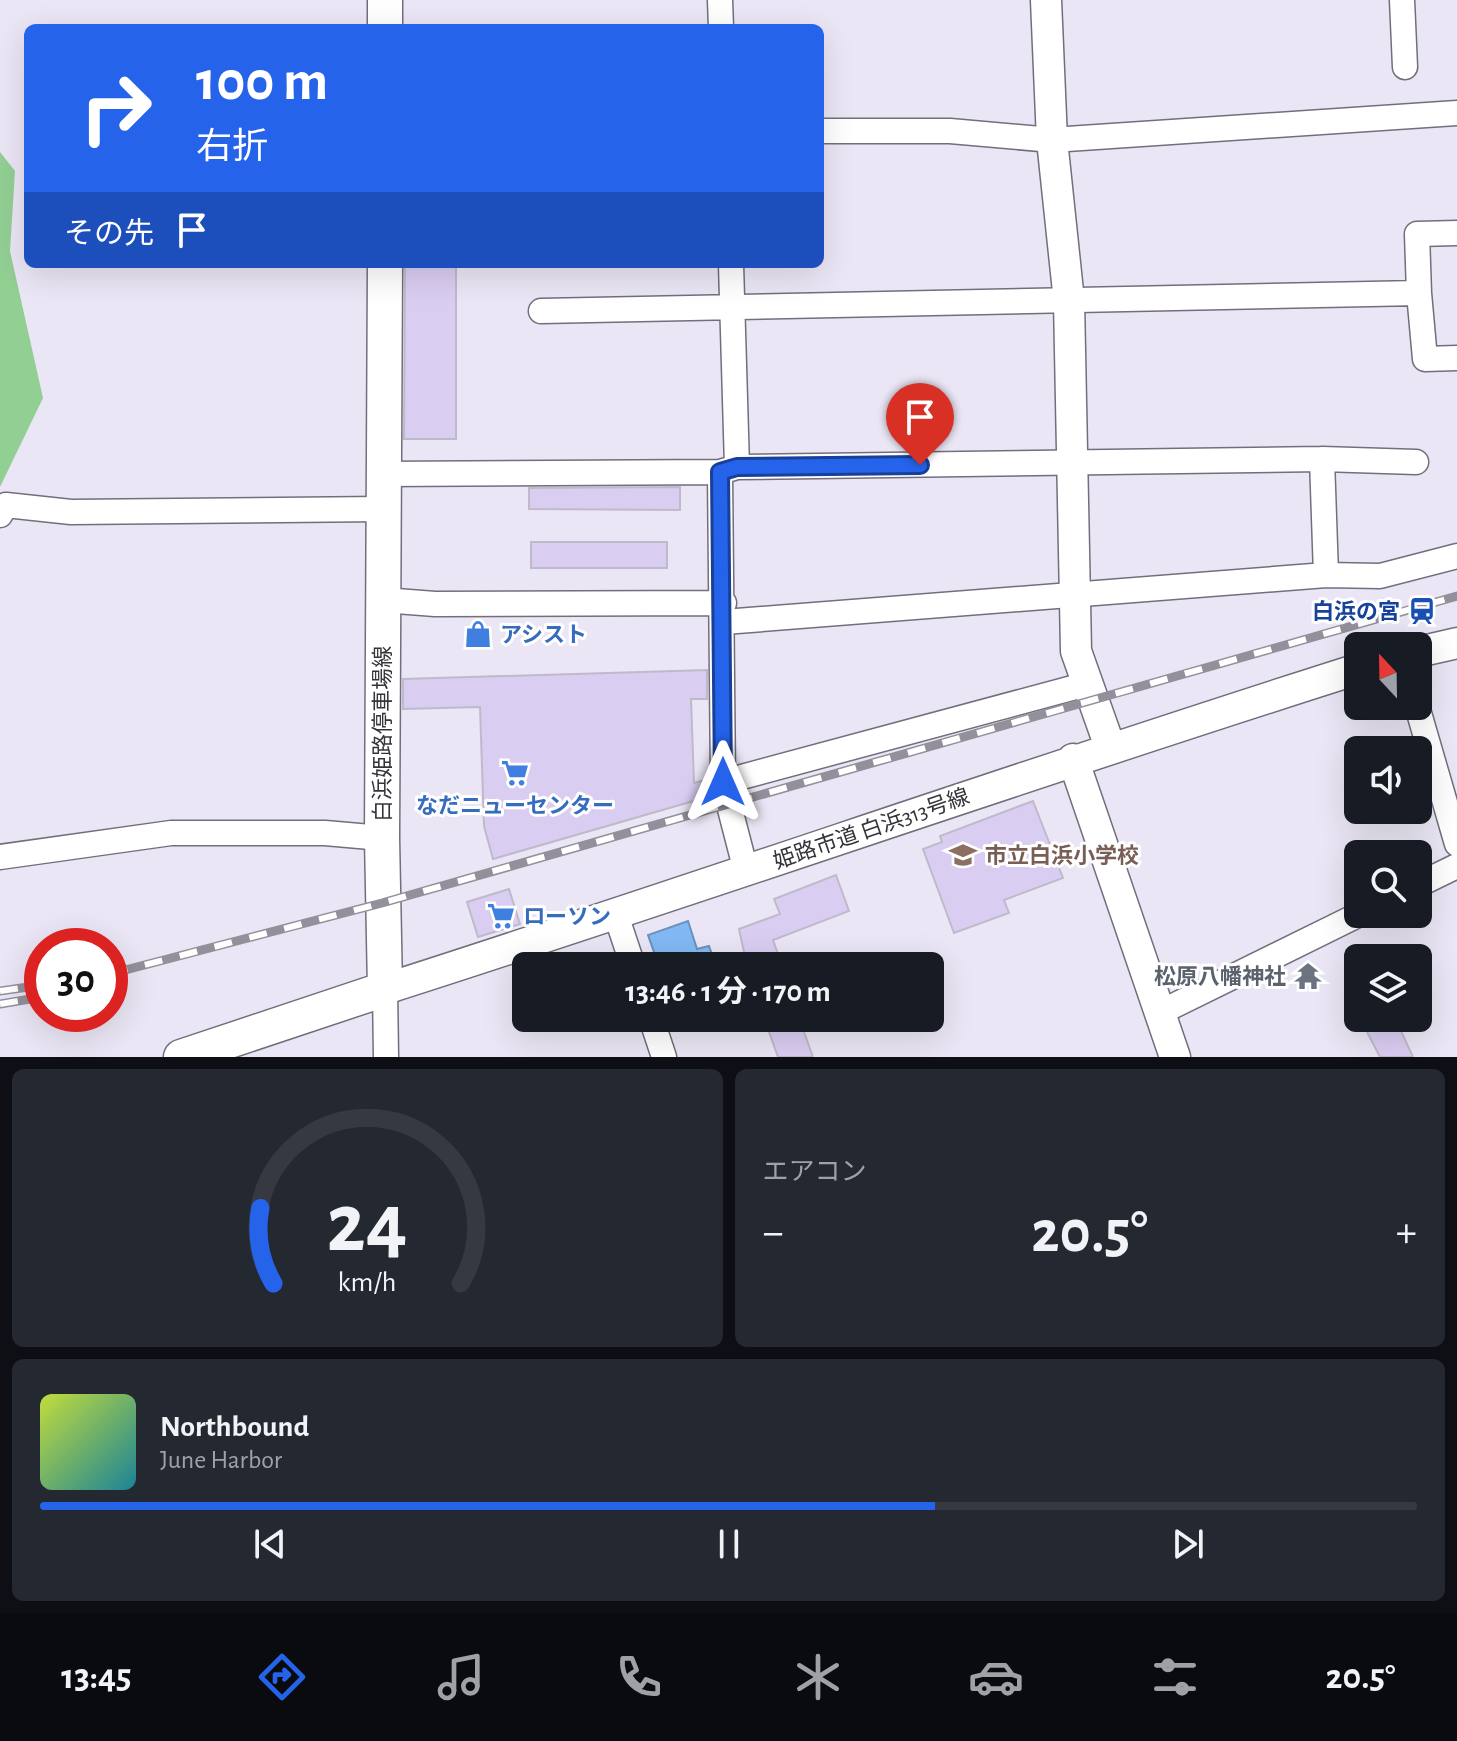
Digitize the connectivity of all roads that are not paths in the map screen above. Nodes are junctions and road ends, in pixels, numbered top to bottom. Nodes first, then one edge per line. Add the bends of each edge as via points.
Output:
1 (385, 0) edge
2 (720, 0) edge
3 (1046, 0) edge
4 (1402, 0) edge
5 (385, 24) edge
6 (721, 24) edge
7 (1405, 67) dead end
8 (1457, 113) edge
9 (824, 131) edge
10 (1052, 140) junction
11 (1457, 233) edge
12 (385, 268) edge
13 (731, 268) edge
14 (1419, 293) junction
15 (1069, 301) junction
16 (732, 306) junction
17 (541, 311) dead end
18 (1457, 358) edge
19 (1322, 459) junction
20 (1416, 462) dead end
21 (1072, 463) junction
22 (729, 469) junction
23 (383, 474) junction
24 (382, 509) junction
25 (0, 515) edge
26 (1457, 556) edge
27 (1326, 575) junction
28 (1074, 596) junction
29 (383, 600) junction
30 (724, 612) junction
31 (1457, 643) edge
32 (1432, 649) edge
33 (1344, 673) edge
34 (1087, 684) junction
35 (1421, 720) edge
36 (1110, 747) junction
37 (1073, 759) junction
38 (723, 782) junction
39 (382, 838) junction
40 (1457, 844) edge
41 (0, 857) edge
42 (1457, 866) edge
43 (746, 871) junction
44 (1432, 878) edge
45 (616, 915) junction
46 (1344, 922) edge
47 (628, 952) edge
48 (385, 989) junction
49 (1159, 1013) junction
50 (656, 1032) edge
51 (181, 1057) edge
52 (386, 1057) edge
53 (664, 1057) edge
54 (1175, 1057) edge

1 - 5 main road
2 - 6 street
3 - 10 street
4 - 7 street
8 - 10 street
9 - 10 street via 950,131
10 - 15 street
11 - 14 street via 1417,234
12 - 23 main road, 白浜姫路停車場線
13 - 16 street
14 - 15 street
14 - 18 street via 1425,359
15 - 16 street
15 - 21 street
16 - 17 street
16 - 22 street
19 - 20 street
19 - 21 street
19 - 27 street
21 - 22 street
21 - 28 street
22 - 23 street
22 - 30 street
23 - 24 main road, 白浜姫路停車場線
24 - 25 street via 71,512 6,505
24 - 29 main road, 白浜姫路停車場線
26 - 27 street via 1380,576
27 - 28 street
28 - 30 street
28 - 34 street via 1076,651
29 - 30 street
29 - 39 main road, 白浜姫路停車場線
30 - 38 street
31 - 32 street
33 - 36 street, 姫路市道 白浜313号線
34 - 36 street
34 - 38 street
35 - 40 street
36 - 37 street, 姫路市道 白浜313号線
37 - 43 street, 姫路市道 白浜313号線
37 - 49 street
38 - 43 street
39 - 41 street via 171,833
39 - 48 main road, 白浜姫路停車場線
42 - 44 street
43 - 45 street, 姫路市道 白浜313号線
45 - 47 street
45 - 48 street, 姫路市道 白浜313号線
46 - 49 street
48 - 51 main road
48 - 52 street
49 - 54 street
50 - 53 street

